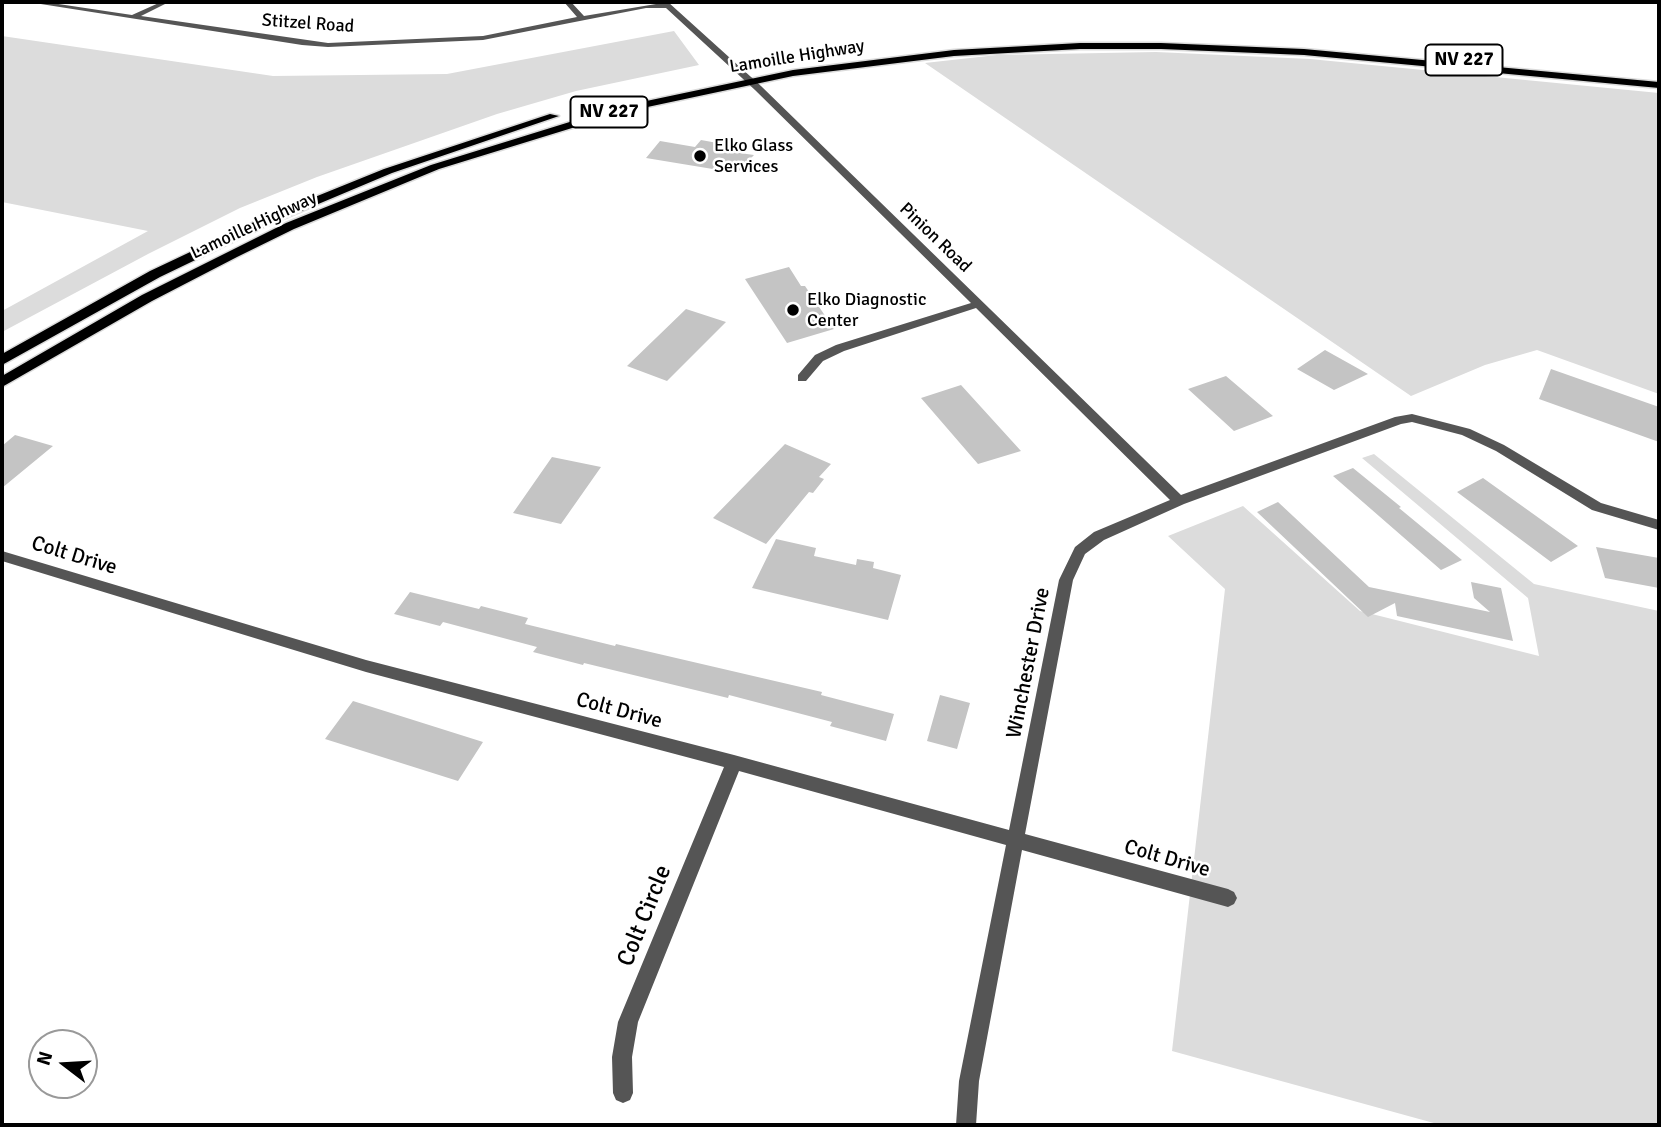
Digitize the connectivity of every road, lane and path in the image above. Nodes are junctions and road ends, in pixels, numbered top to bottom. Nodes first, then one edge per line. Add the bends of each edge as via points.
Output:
1 (32, 2) edge
2 (166, 2) edge
3 (567, 2) edge
4 (682, 2) edge
5 (666, 4) edge
6 (134, 17) junction
7 (583, 20) junction
8 (745, 77) junction
9 (1659, 78) edge
10 (1659, 85) edge
11 (589, 106) dead end
12 (565, 112) dead end
13 (978, 304) junction
14 (2, 360) edge
15 (802, 378) dead end
16 (2, 382) edge
17 (1179, 501) junction
18 (1659, 525) edge
19 (2, 556) edge
20 (734, 762) junction
21 (1017, 839) junction
22 (1228, 898) dead end
23 (623, 1093) dead end
24 (966, 1125) edge

1 - 6 street, Stitzel Road
2 - 6 street
3 - 7 street
4 - 5 street, Stitzel Road
5 - 7 street, Stitzel Road via 647,12
5 - 8 street, Pinion Road
6 - 7 street, Stitzel Road via 328,44 483,38
8 - 9 main road, Lamoille Highway / NV 227 via 810,60 919,47 1132,38 1269,44
8 - 10 main road, Lamoille Highway / NV 227 via 954,53 1161,46 1293,51
8 - 11 main road, Lamoille Highway / NV 227
8 - 13 street, Pinion Road
8 - 16 main road, Lamoille Highway / NV 227 via 572,122 435,167 290,226 159,292
12 - 14 main road, Lamoille Highway / NV 227 via 437,152 262,223 155,274
13 - 15 street via 840,348 819,358
13 - 17 street, Pinion Road
17 - 18 street, Winchester Drive via 1399,420 1422,420 1466,432 1500,448 1597,507
17 - 21 street, Winchester Drive via 1099,536 1080,551 1063,593
19 - 20 street, Colt Drive via 366,666
20 - 21 street, Colt Drive
20 - 23 street, Colt Circle via 628,1022 622,1057
21 - 22 street, Colt Drive
21 - 24 street, Winchester Drive via 969,1081

